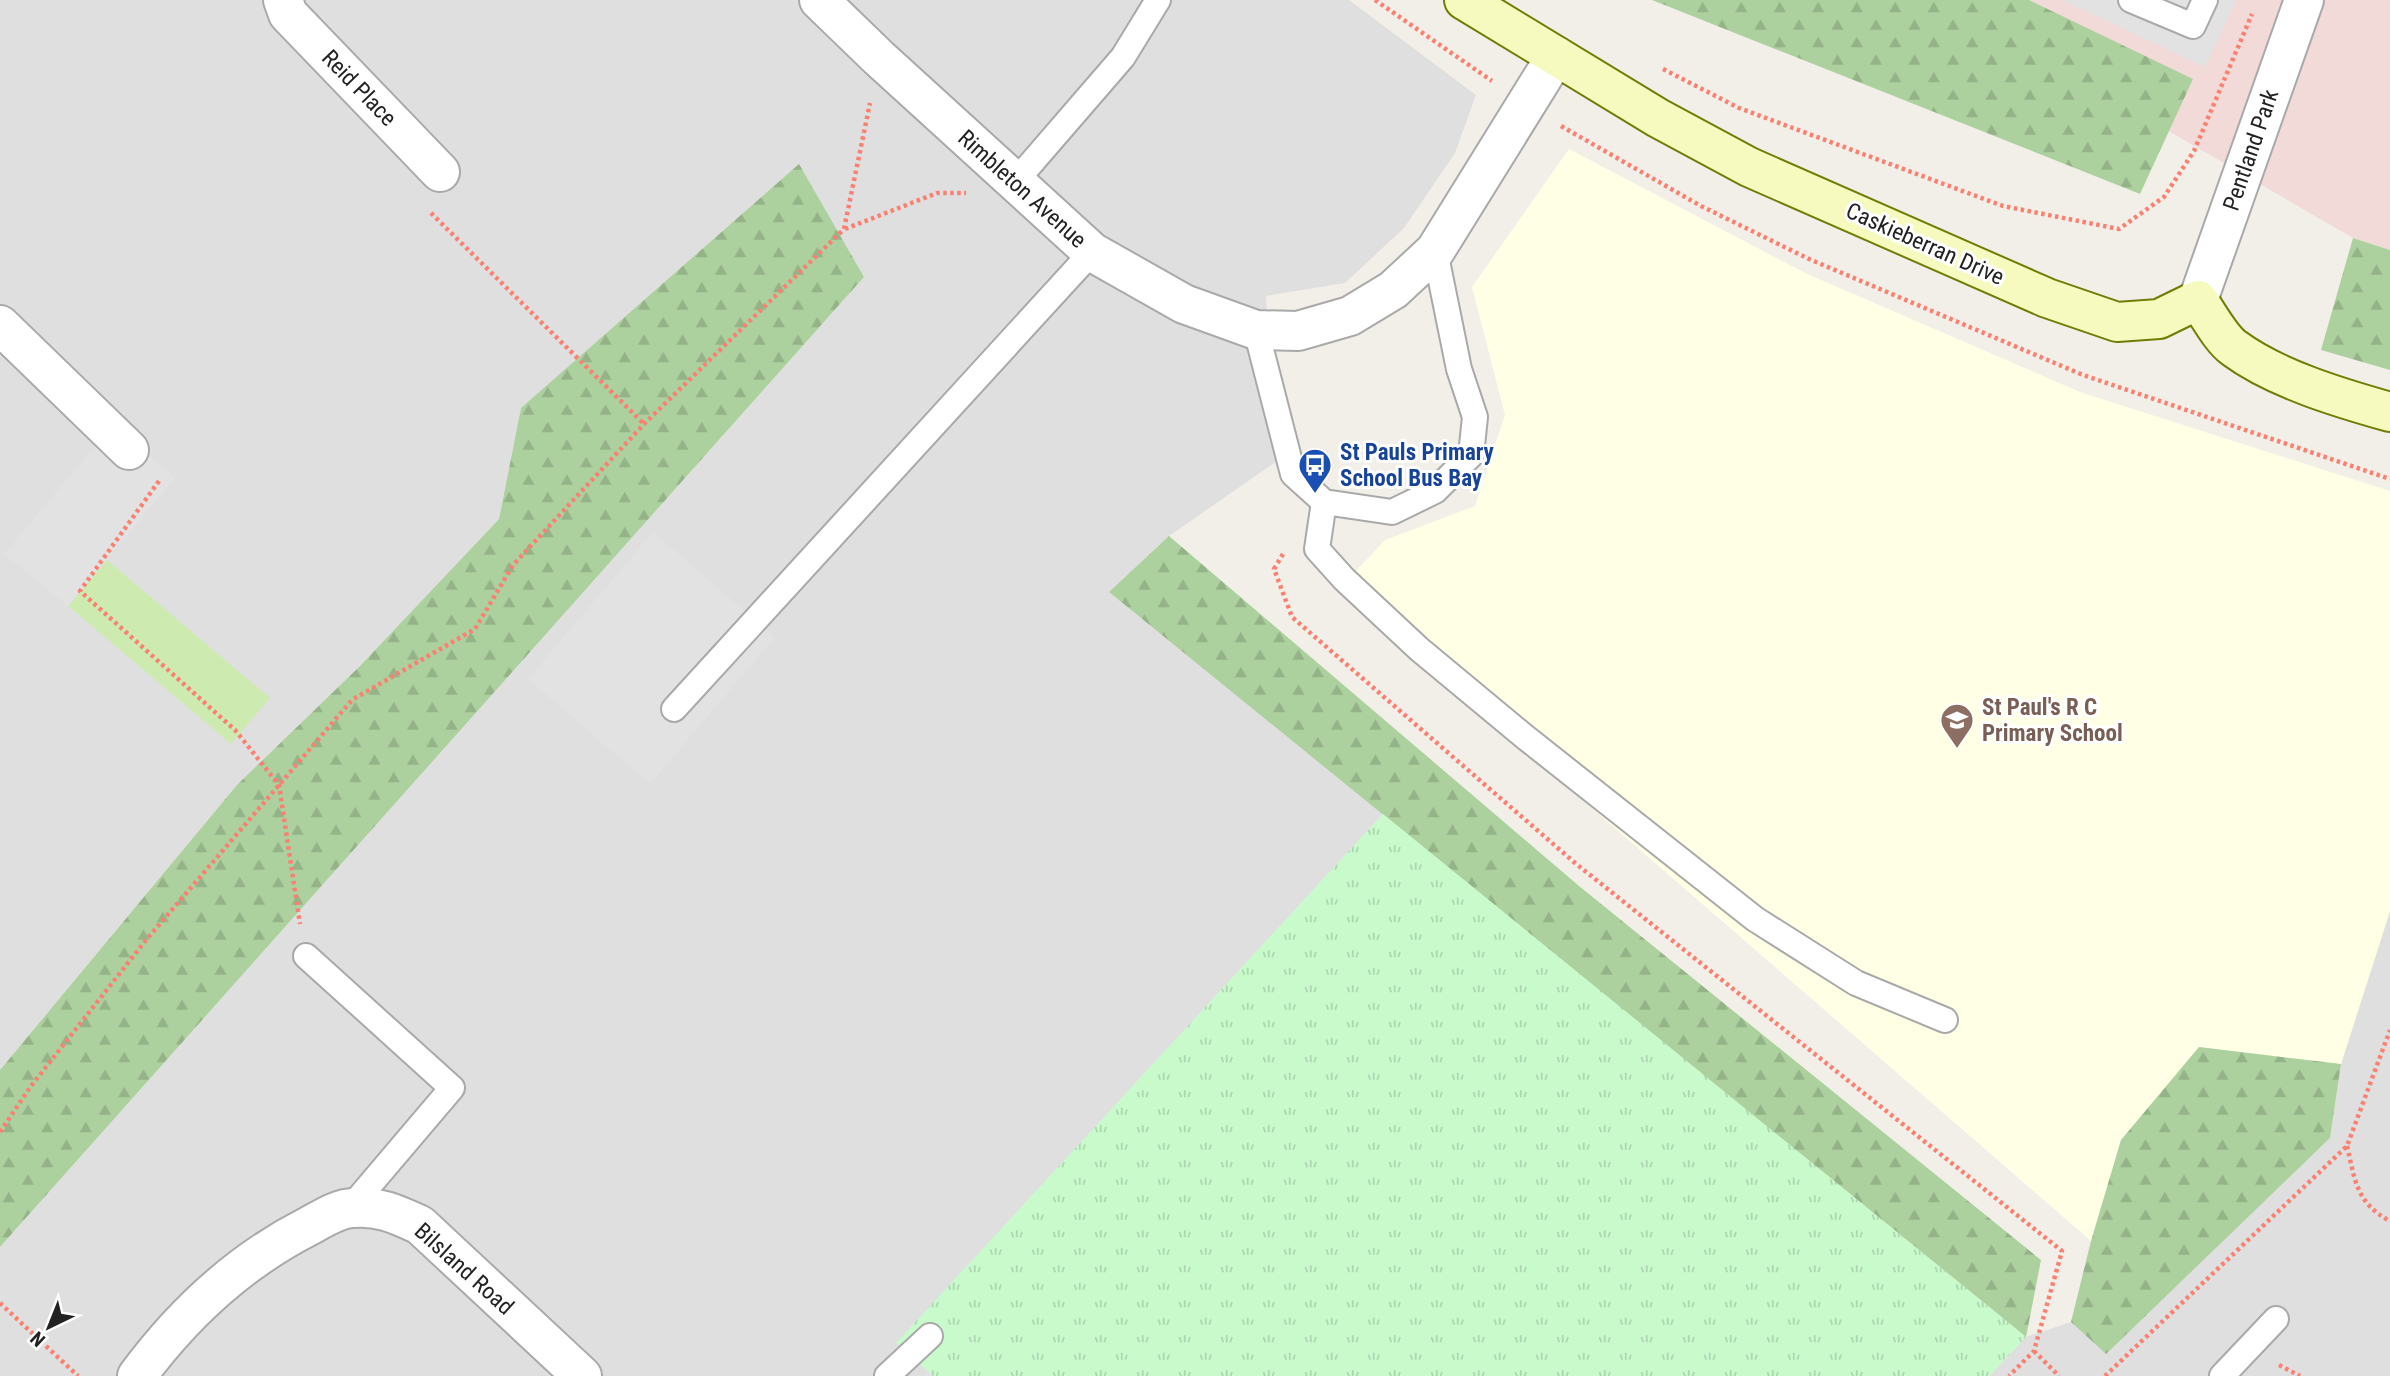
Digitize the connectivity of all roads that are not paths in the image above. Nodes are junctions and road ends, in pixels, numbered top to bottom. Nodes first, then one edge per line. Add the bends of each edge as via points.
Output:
1 (283, 0) edge
2 (819, 0) edge
3 (1158, 0) edge
4 (1464, 0) edge
5 (2132, 0) edge
6 (2204, 0) edge
7 (2304, 0) edge
8 (1556, 56) junction
9 (440, 172) road end
10 (1020, 188) junction
11 (1435, 251) junction
12 (1092, 252) junction
13 (2198, 300) junction
14 (0, 325) edge
15 (1256, 330) junction
16 (2390, 412) edge
17 (129, 450) road end
18 (1320, 499) junction
19 (674, 709) dead end
20 (306, 956) road end
21 (1945, 1020) dead end
22 (351, 1208) junction
23 (2276, 1319) dead end
24 (930, 1336) dead end
25 (137, 1376) edge
26 (582, 1376) edge
27 (887, 1376) edge
28 (2222, 1376) edge

1 - 9 street, Reid Place via 288,14
2 - 10 street, Rimbleton Avenue
3 - 10 lane via 1123,57
4 - 8 street, Caskieberran Drive
5 - 6 lane via 2193,26
7 - 13 street, Pentland Park
8 - 11 street, Rimbleton Avenue
8 - 13 street, Caskieberran Drive via 1749,167 2047,298 2117,322 2159,318
10 - 12 street, Rimbleton Avenue
11 - 15 street, Rimbleton Avenue via 1393,290 1350,316 1298,331
11 - 18 lane via 1459,369 1475,417 1471,455 1435,491 1392,512
12 - 15 street, Rimbleton Avenue via 1184,304
12 - 19 lane
13 - 16 street via 2232,347 2287,377
14 - 17 street
15 - 18 lane via 1293,474
18 - 21 lane via 1317,549 1419,649 1755,919 1856,983
20 - 22 lane via 452,1088
22 - 25 street, Bilsland Road via 279,1241 238,1269 169,1336
22 - 26 street, Bilsland Road via 386,1209 419,1225
23 - 28 lane
24 - 27 lane

